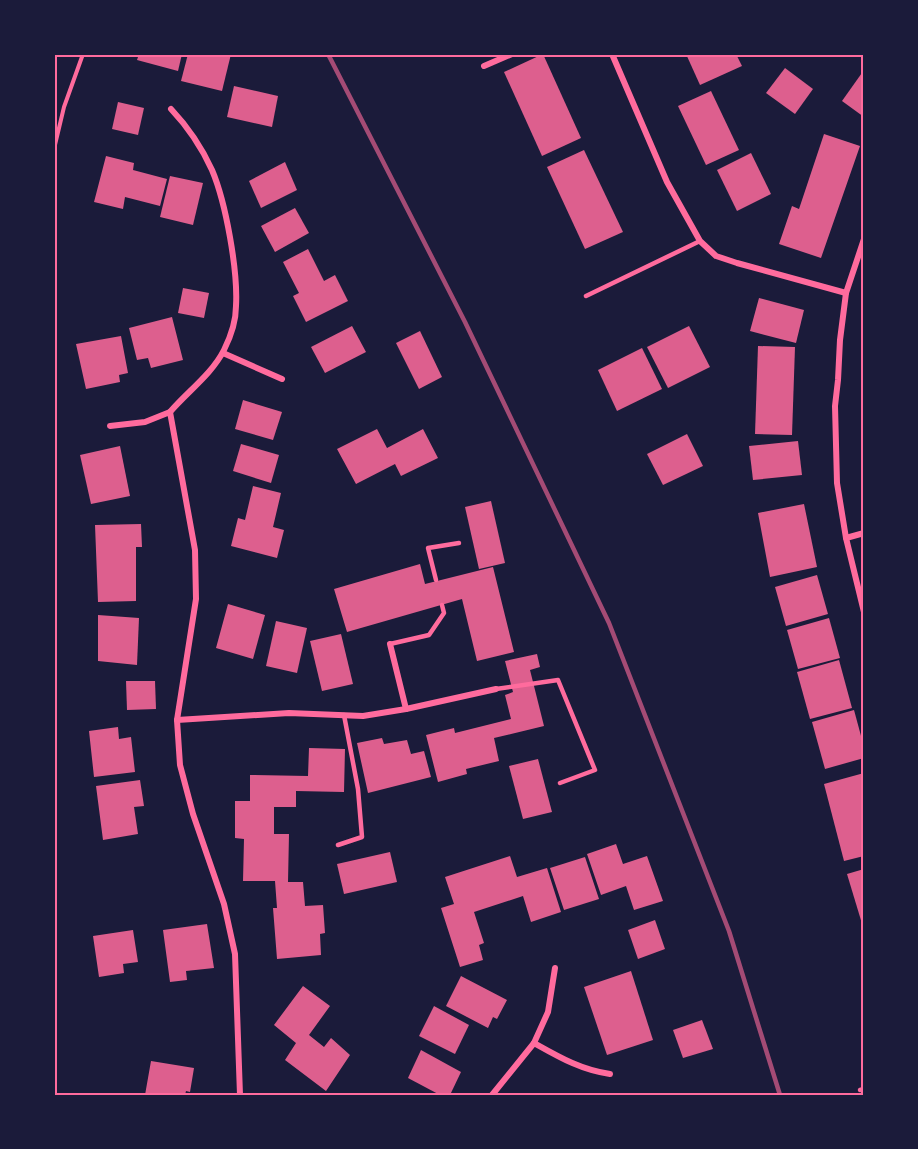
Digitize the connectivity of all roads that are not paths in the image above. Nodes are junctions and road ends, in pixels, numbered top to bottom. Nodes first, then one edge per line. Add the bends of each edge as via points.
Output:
1 (512, 54) edge
2 (612, 54) edge
3 (484, 66) dead end
4 (171, 109) dead end
5 (864, 239) edge
6 (700, 241) junction
7 (846, 293) junction
8 (586, 296) dead end
9 (223, 353) junction
10 (282, 379) dead end
11 (170, 412) junction
12 (110, 426) dead end
13 (864, 533) edge
14 (846, 538) junction
15 (459, 543) dead end
16 (436, 580) dead end
17 (442, 605) dead end
18 (864, 612) edge
19 (390, 644) joint
20 (496, 689) joint
21 (406, 709) junction
22 (344, 716) junction
23 (177, 720) junction
24 (560, 783) dead end
25 (338, 845) dead end
26 (555, 968) dead end
27 (534, 1043) junction
28 (610, 1074) dead end
29 (240, 1095) edge
30 (492, 1095) edge

1 - 3 street
2 - 6 street via 667,182
4 - 9 street via 186,124 212,171 228,225 236,305 234,327
5 - 7 street
6 - 7 street via 716,256
6 - 8 lane
7 - 14 street via 835,406 837,483
9 - 10 street
9 - 11 street
11 - 12 street via 145,422
11 - 23 street via 195,550 196,598
13 - 14 street
14 - 18 street
15 - 16 lane via 428,548
17 - 19 lane via 444,613 429,635
19 - 21 street
20 - 21 street
20 - 24 lane via 558,680 595,770
21 - 22 street
22 - 23 street via 289,713
22 - 25 lane via 358,789 362,837
23 - 29 street via 180,765 236,954
26 - 27 street via 548,1011
27 - 28 street via 579,1067
27 - 30 street

